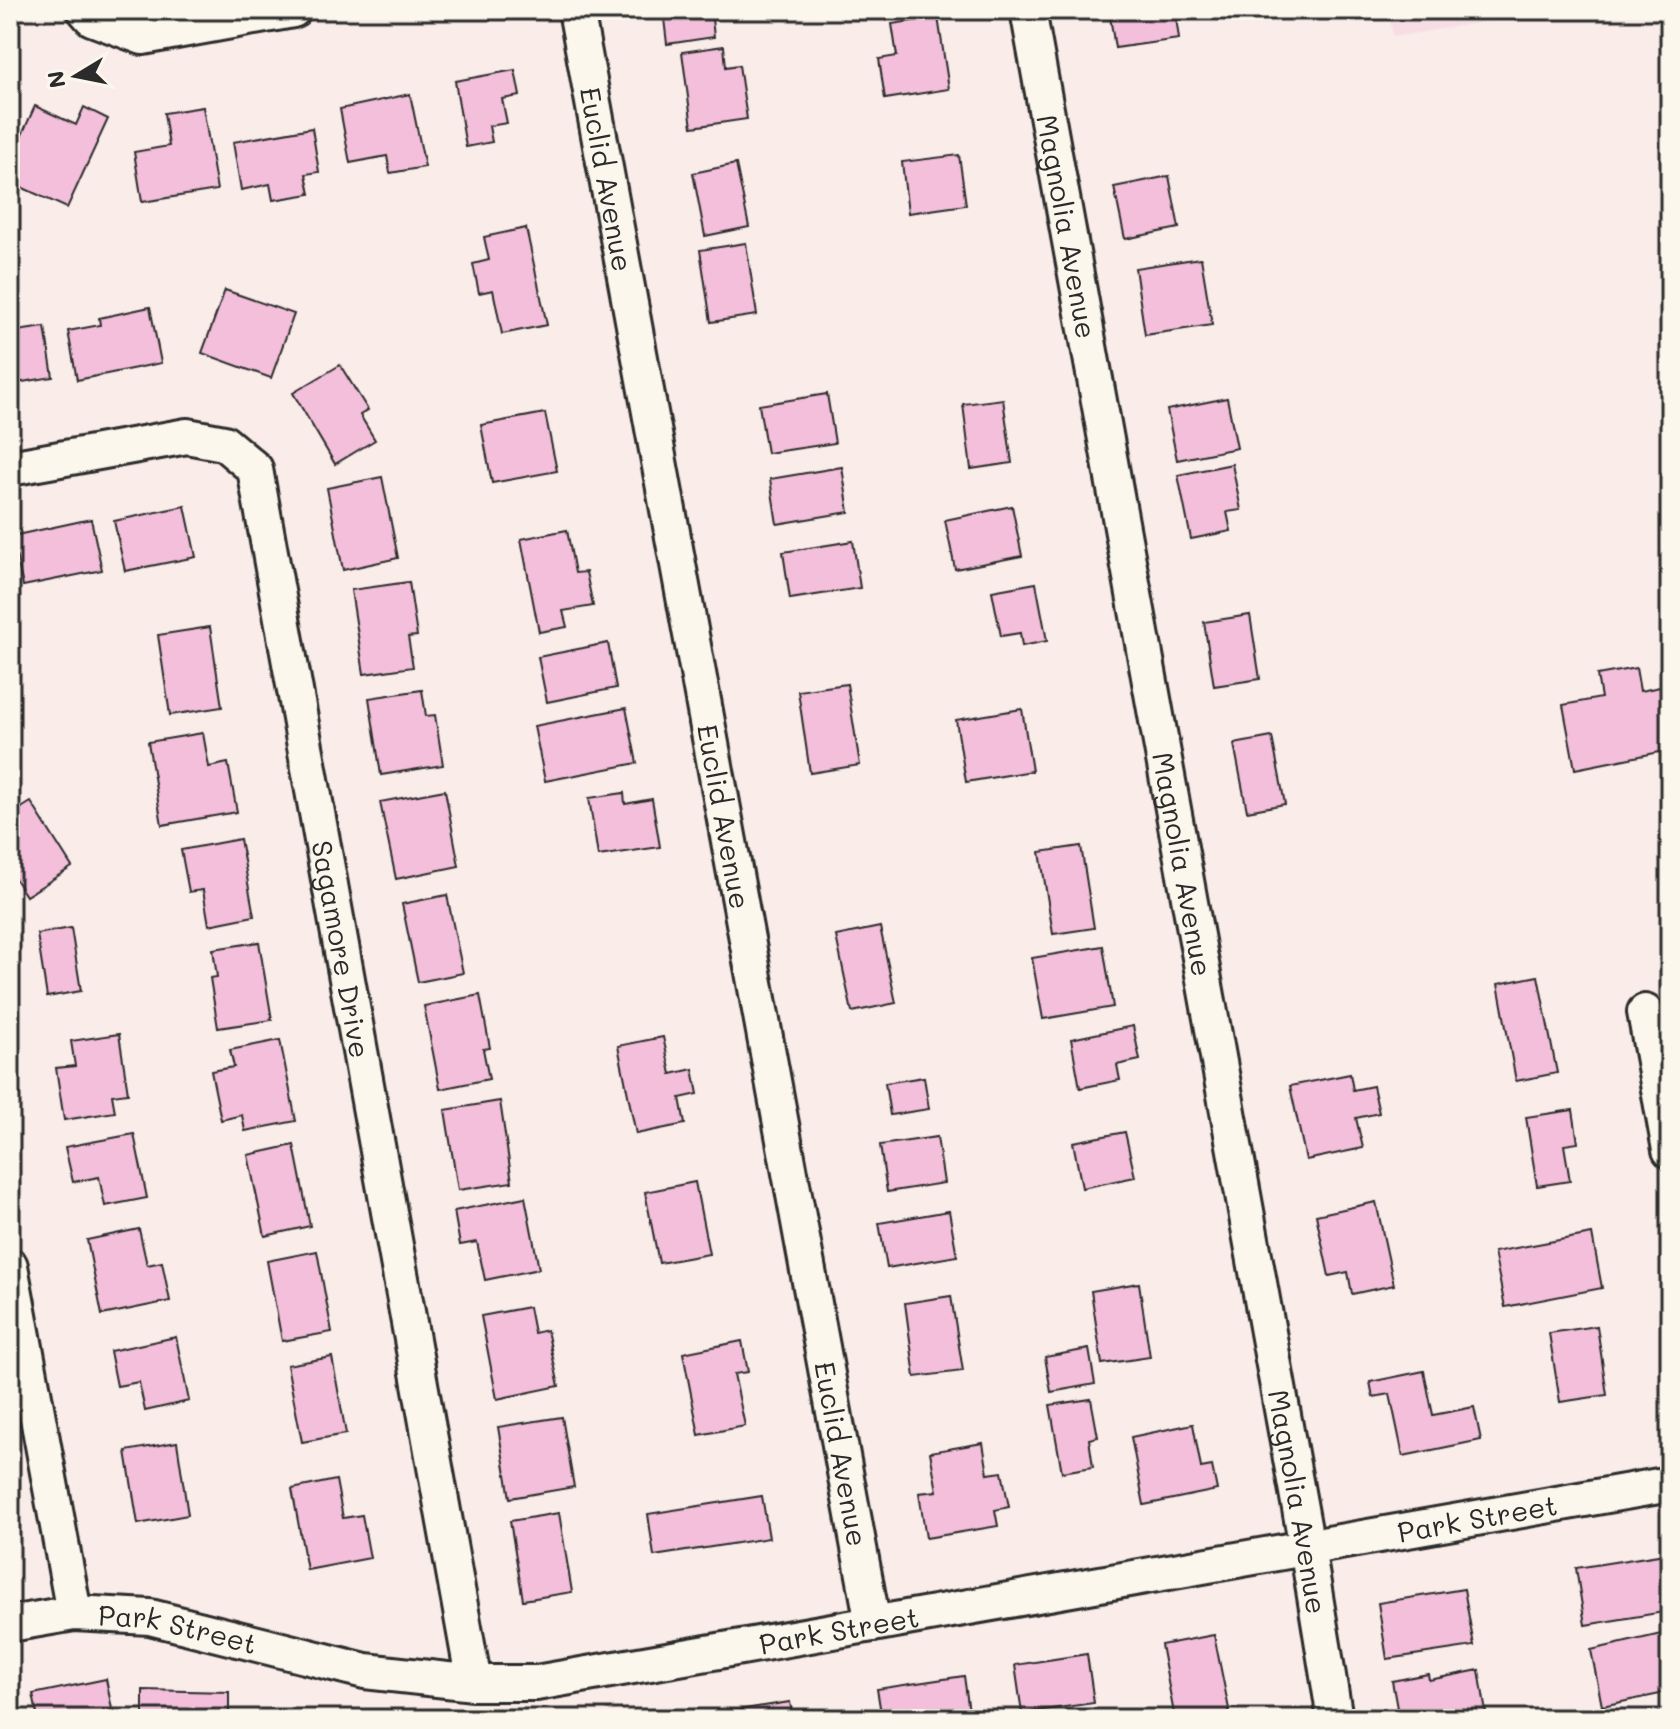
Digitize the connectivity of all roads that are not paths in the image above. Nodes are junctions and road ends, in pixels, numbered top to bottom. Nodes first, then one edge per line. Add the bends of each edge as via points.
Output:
1 (85, 10) edge
2 (293, 10) edge
3 (576, 10) edge
4 (1028, 10) edge
5 (10, 468) edge
6 (1645, 1012) dead end
7 (1670, 1150) edge
8 (10, 1266) edge
9 (1670, 1484) edge
10 (1307, 1547) junction
11 (74, 1613) junction
12 (10, 1624) edge
13 (873, 1624) junction
14 (474, 1683) junction
15 (1335, 1719) edge

1 - 2 street via 92,18 143,37
3 - 13 street, Euclid Avenue
4 - 10 street, Magnolia Avenue
5 - 14 street, Sagamore Drive via 187,436 224,443 255,469
6 - 7 street
8 - 11 street
9 - 10 street, Park Street
10 - 13 street, Park Street
10 - 15 street, Magnolia Avenue
11 - 12 street, Park Street
11 - 14 street, Park Street via 150,1617 365,1671
13 - 14 street, Park Street via 536,1683

